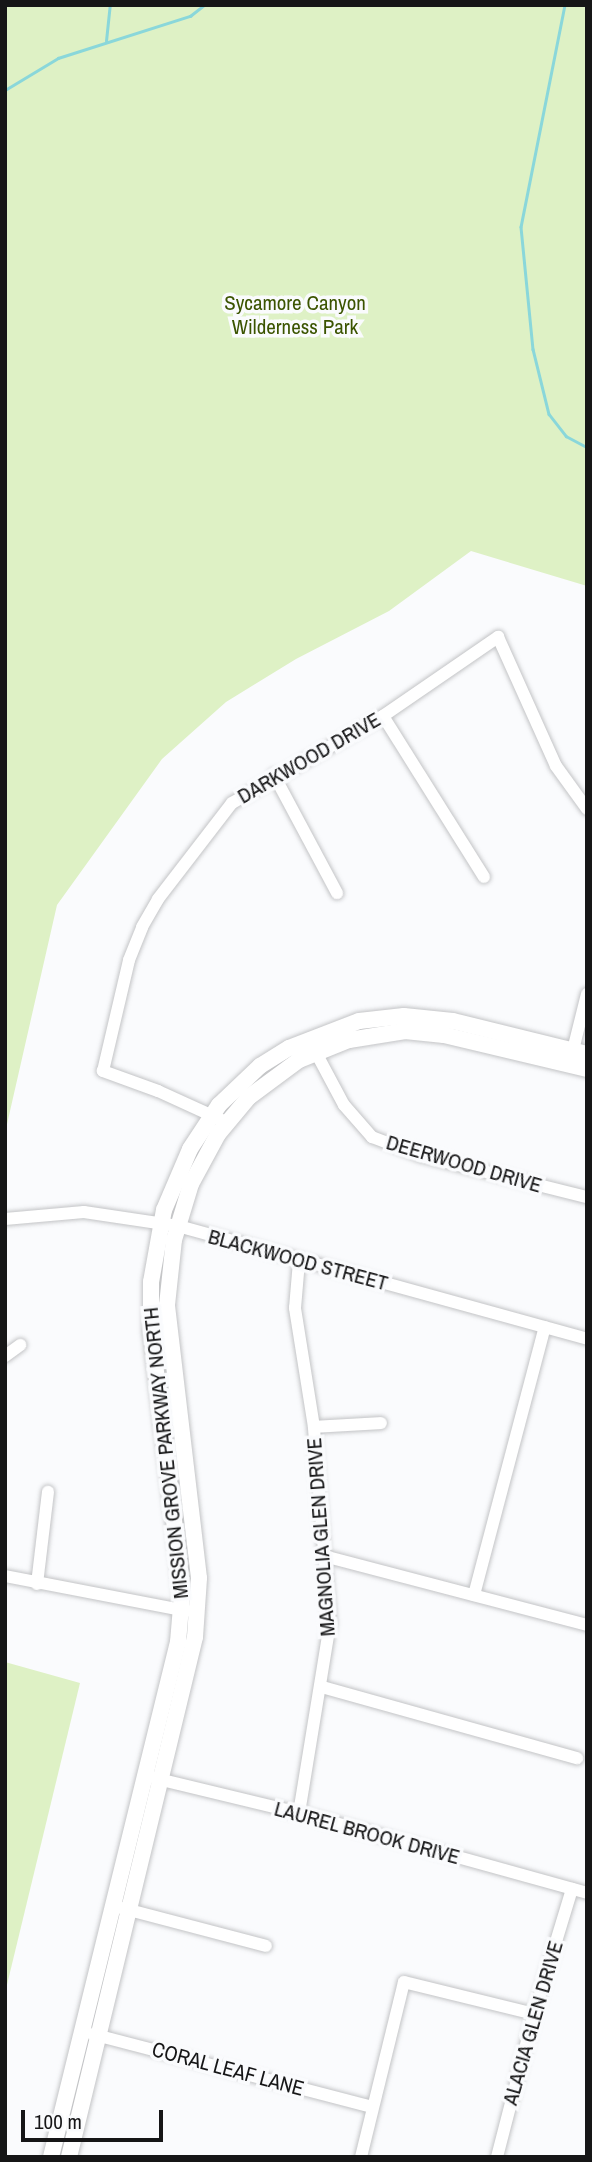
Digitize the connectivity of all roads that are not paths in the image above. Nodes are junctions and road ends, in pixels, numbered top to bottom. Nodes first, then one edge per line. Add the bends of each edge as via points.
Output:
1 (383, 716) junction
2 (274, 775) junction
3 (587, 809) edge
4 (484, 877) dead end
5 (337, 893) dead end
6 (587, 994) edge
7 (312, 1046) junction
8 (576, 1057) edge
9 (587, 1069) edge
10 (220, 1118) junction
11 (587, 1197) edge
12 (5, 1219) edge
13 (170, 1225) junction
14 (299, 1261) junction
15 (545, 1326) junction
16 (587, 1339) edge
17 (20, 1345) dead end
18 (5, 1356) edge
19 (381, 1423) dead end
20 (314, 1427) junction
21 (48, 1492) dead end
22 (324, 1556) junction
23 (5, 1576) edge
24 (37, 1584) junction
25 (474, 1595) junction
26 (188, 1611) junction
27 (587, 1625) edge
28 (322, 1687) junction
29 (577, 1758) dead end
30 (154, 1778) junction
31 (299, 1813) junction
32 (572, 1889) junction
33 (587, 1893) edge
34 (122, 1907) junction
35 (266, 1946) dead end
36 (534, 2014) junction
37 (91, 2034) junction
38 (373, 2107) junction
39 (54, 2156) edge
40 (69, 2157) edge
41 (361, 2157) edge
42 (497, 2157) edge

1 - 2 street, DARKWOOD DRIVE
1 - 3 street, DARKWOOD DRIVE via 498,637 556,766
1 - 4 street
2 - 5 street
2 - 10 street, DARKWOOD DRIVE via 232,803 158,900 129,960 103,1071
6 - 8 street
7 - 8 street, MISSION GROVE PARKWAY NORTH via 359,1021 429,1017
7 - 10 street, MISSION GROVE PARKWAY NORTH via 276,1055 260,1066 228,1096
7 - 11 street, DEERWOOD DRIVE via 344,1105 372,1137 422,1156
8 - 9 street, MISSION GROVE PARKWAY NORTH
10 - 13 street, MISSION GROVE PARKWAY NORTH via 190,1149 169,1197
12 - 13 street, BLACKWOOD STREET via 84,1212
13 - 14 street, BLACKWOOD STREET
13 - 26 street, MISSION GROVE PARKWAY NORTH via 151,1282 151,1332
14 - 15 street, BLACKWOOD STREET
14 - 20 street, MAGNOLIA GLEN DRIVE via 295,1308
15 - 16 street, BLACKWOOD STREET
15 - 25 street
17 - 18 street
19 - 20 street
20 - 22 street, MAGNOLIA GLEN DRIVE
21 - 24 street
22 - 25 street
22 - 28 street, MAGNOLIA GLEN DRIVE via 330,1623
23 - 24 street
24 - 26 street
25 - 27 street
26 - 30 street, MISSION GROVE PARKWAY NORTH
28 - 29 street
28 - 31 street, MAGNOLIA GLEN DRIVE
30 - 31 street, LAUREL BROOK DRIVE
30 - 34 street, MISSION GROVE PARKWAY NORTH
31 - 32 street, LAUREL BROOK DRIVE
32 - 33 street, LAUREL BROOK DRIVE
32 - 36 street, ALACIA GLEN DRIVE
34 - 35 street
34 - 37 street, MISSION GROVE PARKWAY NORTH
36 - 38 street via 404,1982
36 - 42 street, ALACIA GLEN DRIVE
37 - 38 street, CORAL LEAF LANE
37 - 39 street, MISSION GROVE PARKWAY NORTH
37 - 40 street, MISSION GROVE PARKWAY NORTH
38 - 41 street

